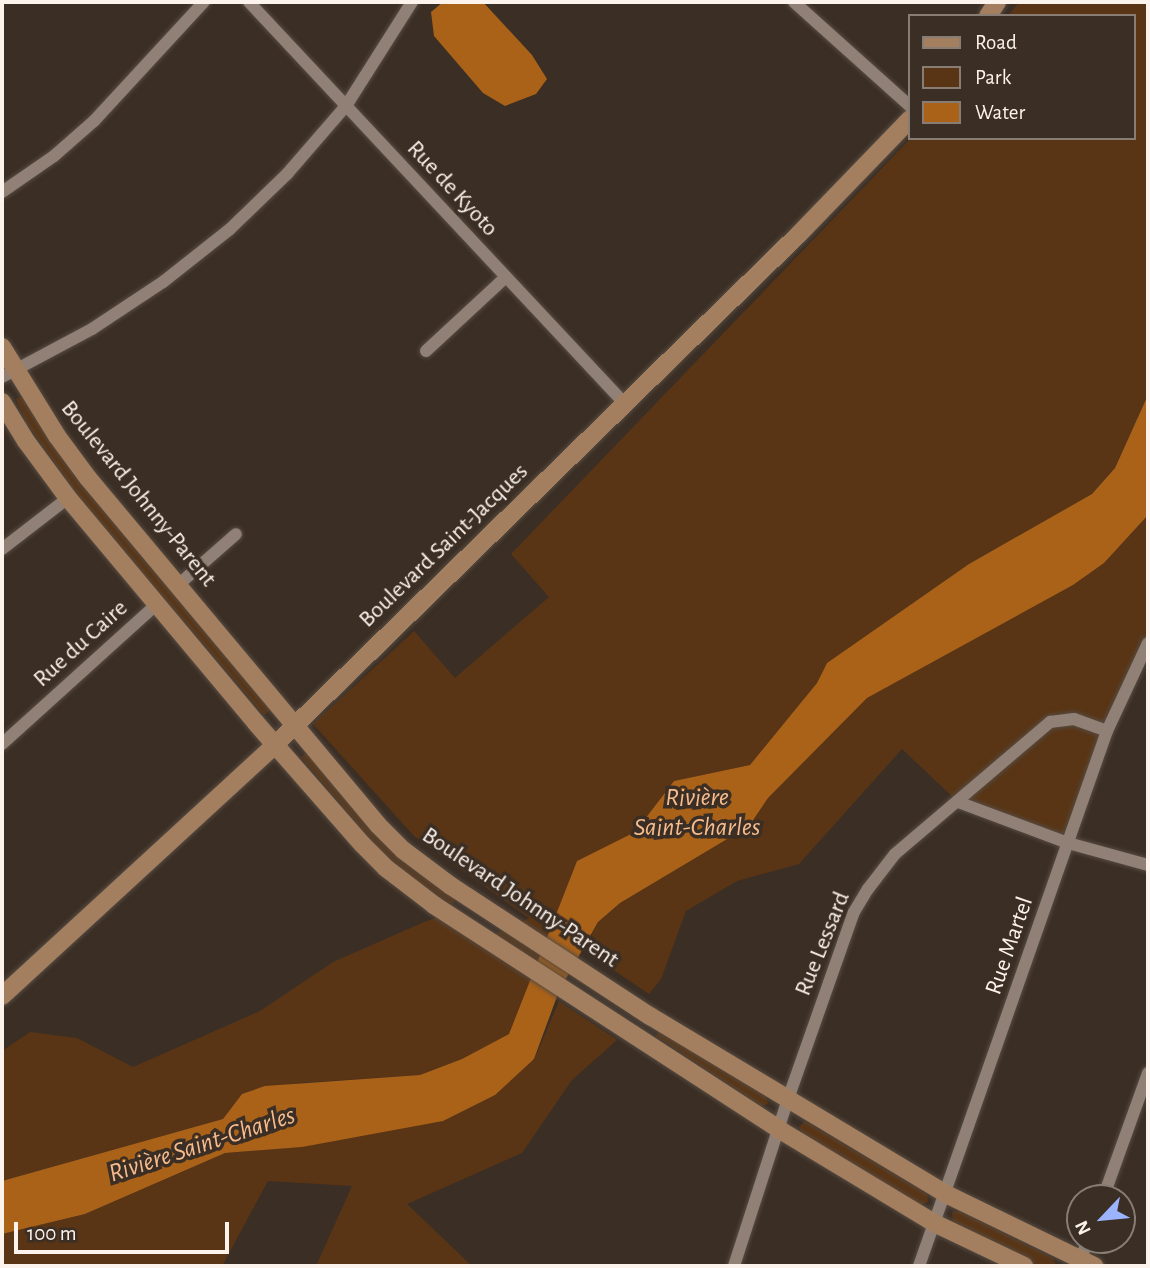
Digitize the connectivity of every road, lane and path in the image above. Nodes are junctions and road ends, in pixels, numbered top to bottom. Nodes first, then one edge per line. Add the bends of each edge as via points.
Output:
1 (204, 2) edge
2 (249, 2) edge
3 (412, 2) edge
4 (794, 2) edge
5 (908, 104) edge
6 (346, 106) junction
7 (908, 121) edge
8 (2, 192) edge
9 (506, 277) junction
10 (2, 347) edge
11 (426, 351) dead end
12 (8, 374) edge
13 (2, 402) edge
14 (625, 404) junction
15 (68, 498) junction
16 (236, 534) dead end
17 (2, 549) edge
18 (178, 585) junction
19 (157, 604) junction
20 (1148, 643) edge
21 (295, 724) junction
22 (1107, 730) junction
23 (2, 744) edge
24 (276, 744) junction
25 (958, 802) junction
26 (1068, 843) junction
27 (1148, 865) edge
28 (2, 996) edge
29 (1148, 1073) edge
30 (788, 1099) junction
31 (780, 1130) junction
32 (1108, 1184) edge
33 (946, 1194) junction
34 (934, 1223) junction
35 (1084, 1264) edge
36 (734, 1266) edge
37 (919, 1266) edge
38 (1024, 1266) edge

1 - 8 street via 94,121
2 - 6 street, Rue de Kyoto
3 - 6 street
4 - 5 street
6 - 9 street, Rue de Kyoto
6 - 12 street via 230,229 163,282
7 - 14 street, Boulevard Saint-Jacques
9 - 11 street
9 - 14 street, Rue de Kyoto
10 - 12 street, Boulevard Johnny-Parent
12 - 18 street, Boulevard Johnny-Parent
13 - 15 street, Boulevard Johnny-Parent
14 - 21 street, Boulevard Saint-Jacques
15 - 17 street
15 - 19 street, Boulevard Johnny-Parent
16 - 18 street
18 - 21 street, Boulevard Johnny-Parent
19 - 23 street, Rue du Caire
19 - 24 street, Boulevard Johnny-Parent
20 - 22 street, Rue Martel
21 - 24 street, Boulevard Saint-Jacques
21 - 30 street, Boulevard Johnny-Parent via 387,833 451,886 650,1016
22 - 25 street, Rue Lessard via 1074,719 1050,722
22 - 26 street, Rue Martel
24 - 28 street, Boulevard Saint-Jacques
24 - 31 street, Boulevard Johnny-Parent via 362,844 434,905
25 - 26 street
25 - 30 street, Rue Lessard via 895,854 854,912
26 - 27 street
26 - 33 street, Rue Martel
29 - 32 street
30 - 31 street, Rue Lessard
30 - 33 street, Boulevard Johnny-Parent
31 - 34 street, Boulevard Johnny-Parent
31 - 36 street, Rue Lessard
33 - 34 street, Rue Martel
33 - 35 street, Boulevard Johnny-Parent
34 - 37 street, Rue Martel
34 - 38 street, Boulevard Johnny-Parent

